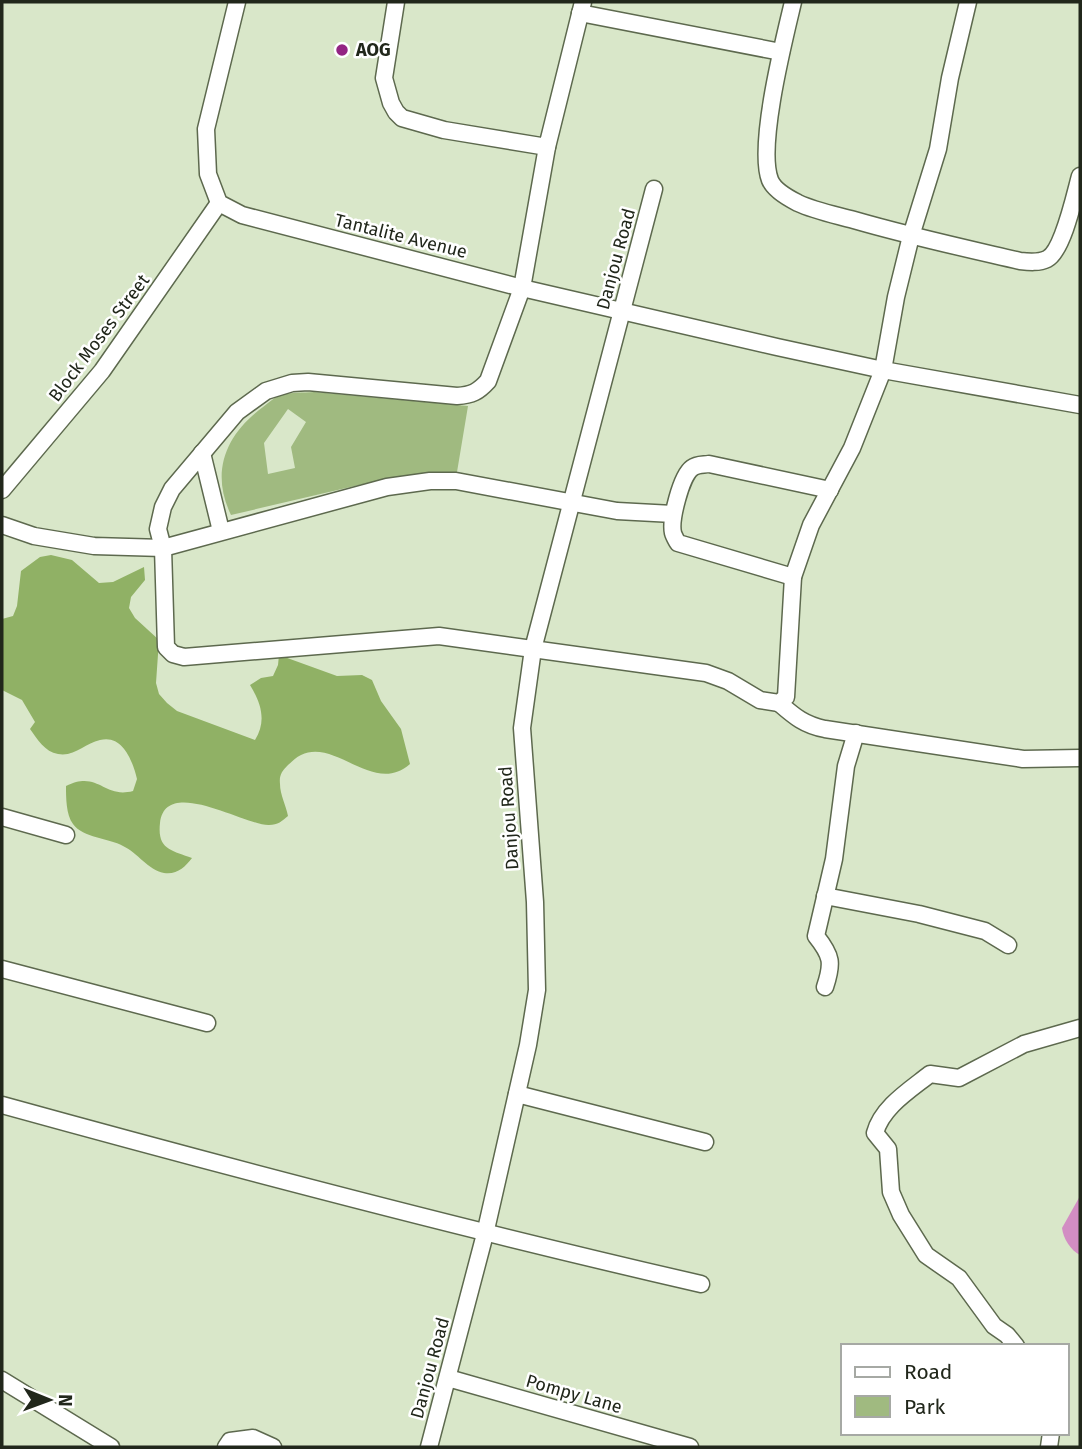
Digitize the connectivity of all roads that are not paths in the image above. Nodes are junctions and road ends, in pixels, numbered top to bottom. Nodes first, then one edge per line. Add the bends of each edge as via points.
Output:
1 (237, 2) edge
2 (396, 2) edge
3 (793, 2) edge
4 (968, 2) edge
5 (582, 8) edge
6 (781, 52) junction
7 (547, 147) junction
8 (1080, 176) edge
9 (654, 189) dead end
10 (219, 203) junction
11 (911, 236) junction
12 (522, 288) junction
13 (622, 312) junction
14 (883, 370) junction
15 (1080, 405) edge
16 (202, 453) junction
17 (2, 490) edge
18 (830, 490) junction
19 (572, 504) junction
20 (673, 514) junction
21 (2, 525) edge
22 (221, 531) junction
23 (163, 548) junction
24 (793, 577) junction
25 (533, 649) junction
26 (779, 703) junction
27 (856, 733) junction
28 (1080, 758) edge
29 (2, 817) edge
30 (66, 835) dead end
31 (825, 896) junction
32 (1008, 946) dead end
33 (2, 969) edge
34 (825, 987) dead end
35 (207, 1023) dead end
36 (1080, 1028) edge
37 (517, 1094) junction
38 (2, 1105) edge
39 (705, 1142) dead end
40 (485, 1234) junction
41 (701, 1284) dead end
42 (1014, 1344) edge
43 (447, 1378) junction
44 (2, 1380) edge
45 (228, 1444) edge
46 (111, 1447) edge
47 (273, 1447) edge
48 (429, 1447) edge
49 (690, 1447) edge

1 - 10 street via 206,129 208,174
2 - 7 street via 384,78 391,103 402,118 444,130
3 - 6 street
4 - 11 street via 938,149
5 - 6 street
5 - 7 street
6 - 11 street via 766,146 770,183 800,204
7 - 12 street
8 - 11 street via 1058,248 1049,258 1020,261
9 - 13 street, Danjou Road
10 - 12 street, Tantalite Avenue via 242,215
10 - 17 street, Block Moses Street via 102,371
11 - 14 street
12 - 13 street, Tantalite Avenue
12 - 16 street via 488,382 478,392 457,396 292,383 266,391 237,412
13 - 14 street, Tantalite Avenue
13 - 19 street, Danjou Road
14 - 15 street, Tantalite Avenue
14 - 18 street
16 - 22 street
16 - 23 street via 163,507 159,528
18 - 20 street via 698,465 690,469
18 - 24 street via 811,525
19 - 20 street
19 - 22 street via 456,481 430,481 387,487
19 - 25 street, Danjou Road
20 - 24 street via 678,543
21 - 23 street via 34,536 94,546
22 - 23 street
23 - 25 street via 166,647 173,654 275,651 439,636
24 - 26 street via 786,697
25 - 26 street via 706,673 760,700
25 - 37 street, Danjou Road via 522,729 537,990
26 - 27 street via 809,726
27 - 28 street via 1023,759
27 - 31 street via 846,766
29 - 30 street
31 - 32 street via 985,930
31 - 34 street via 816,936 832,965
33 - 35 street
36 - 42 street via 1024,1044 959,1078 930,1074 878,1121 875,1133 888,1149 891,1192 926,1255 959,1278 994,1326
37 - 39 street
37 - 40 street, Danjou Road
38 - 40 street
40 - 41 street
40 - 43 street, Danjou Road
43 - 48 street, Danjou Road
43 - 49 street, Pompy Lane
44 - 46 street
45 - 47 street via 254,1438

